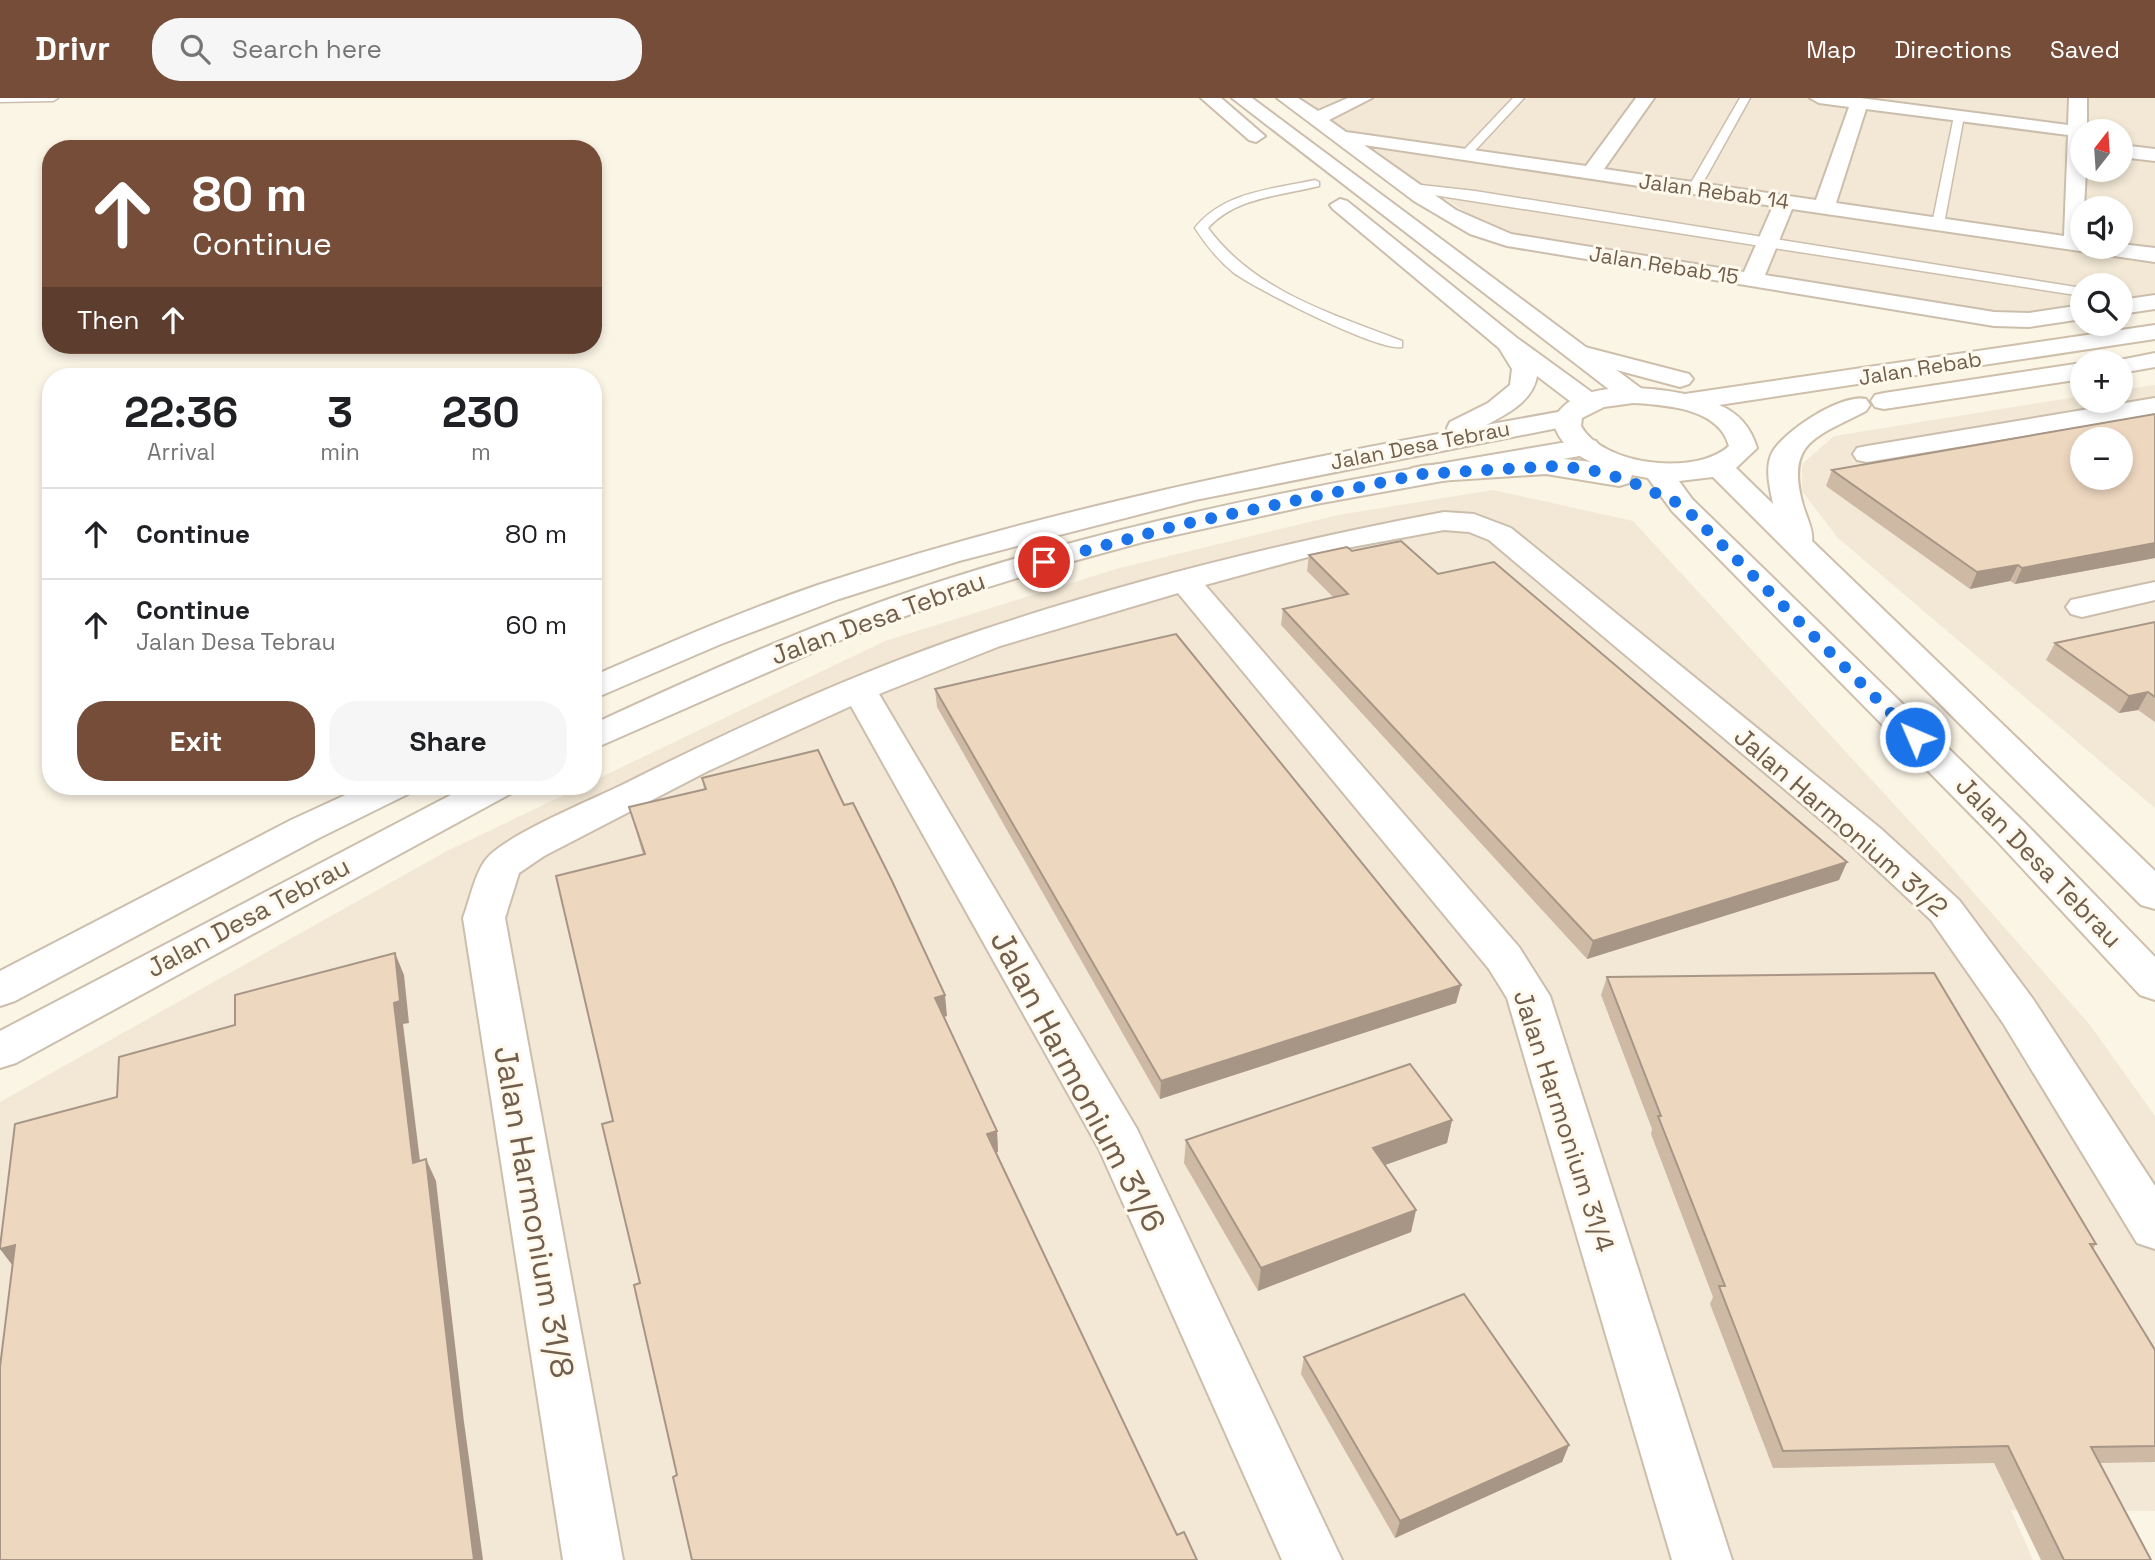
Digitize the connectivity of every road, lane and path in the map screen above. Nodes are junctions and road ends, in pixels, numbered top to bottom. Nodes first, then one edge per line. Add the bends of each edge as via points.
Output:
1 (53, 98) edge
2 (1210, 98) edge
3 (1241, 98) edge
4 (1286, 98) edge
5 (1363, 98) edge
6 (1519, 98) edge
7 (1645, 98) edge
8 (1745, 98) edge
9 (1819, 98) edge
10 (2078, 98) edge
11 (0, 99) edge
12 (1859, 103) junction
13 (1959, 116) junction
14 (1318, 118) junction
15 (2078, 119) edge
16 (1345, 137) junction
17 (2070, 139) edge
18 (1273, 150) dead end
19 (2133, 152) edge
20 (1465, 155) junction
21 (2155, 155) edge
22 (1294, 167) dead end
23 (1591, 173) junction
24 (1315, 184) junction
25 (1412, 188) junction
26 (1694, 188) junction
27 (1785, 201) junction
28 (1824, 207) junction
29 (1938, 224) junction
30 (1769, 240) junction
31 (2070, 243) edge
32 (2133, 252) edge
33 (2155, 255) edge
34 (1752, 280) junction
35 (2070, 290) edge
36 (2133, 300) edge
37 (2152, 302) edge
38 (2133, 305) edge
39 (2070, 314) edge
40 (2155, 332) edge
41 (1508, 343) junction
42 (1397, 344) dead end
43 (1577, 352) junction
44 (2155, 360) edge
45 (2133, 363) edge
46 (2070, 373) edge
47 (1829, 382) junction
48 (1633, 395) junction
49 (1686, 402) junction
50 (1857, 405) junction
51 (2155, 406) edge
52 (1578, 410) junction
53 (1795, 414) dead end
54 (1586, 447) junction
55 (1867, 454) dead end
56 (1419, 460) junction
57 (1719, 467) junction
58 (1657, 471) junction
59 (1682, 505) junction
60 (1801, 544) junction
61 (1184, 580) junction
62 (2155, 592) edge
63 (2082, 607) dead end
64 (602, 685) edge
65 (859, 690) junction
66 (602, 734) edge
67 (376, 795) edge
68 (480, 795) edge
69 (2155, 895) edge
70 (2155, 984) edge
71 (0, 990) edge
72 (0, 1051) edge
73 (2155, 1228) edge
74 (593, 1560) edge
75 (1312, 1560) edge
76 (1702, 1560) edge

1 - 11 lane
2 - 18 street
3 - 43 street
4 - 14 street, Jalan Rebab 15
5 - 14 street
6 - 20 lane
7 - 23 street
8 - 26 lane
9 - 12 street
10 - 15 street
12 - 13 street
12 - 28 street
13 - 17 street
13 - 29 lane
14 - 16 street, Jalan Rebab 15
16 - 20 street, Jalan Rebab 14
16 - 25 street, Jalan Rebab 15
19 - 21 street
20 - 23 street, Jalan Rebab 14
22 - 24 street
23 - 26 street, Jalan Rebab 14
24 - 41 street
24 - 42 lane via 1234,203 1212,214 1201,228 1249,277 1277,295
25 - 30 lane
25 - 34 street, Jalan Rebab 15 via 1478,231 1507,240
26 - 27 street, Jalan Rebab 14
27 - 28 street, Jalan Rebab 14
27 - 30 street
28 - 29 street, Jalan Rebab 14
29 - 31 street, Jalan Rebab 14
30 - 34 street
30 - 35 lane
32 - 33 street, Jalan Rebab 14
34 - 39 street, Jalan Rebab 15 via 1994,319
36 - 37 lane
37 - 38 street
40 - 47 street, Jalan Rebab
41 - 52 street
41 - 56 street via 1525,369 1522,388
43 - 47 street via 1685,380
43 - 48 street
44 - 45 street
46 - 50 street
47 - 49 street, Jalan Rebab
48 - 49 street
48 - 52 street, Jalan Desa Tebrau
49 - 57 street via 1744,421 1739,431 1743,448 1731,462
50 - 53 street
50 - 60 street via 1810,429 1784,458 1780,480
51 - 55 street
52 - 54 street via 1569,428
52 - 56 street, Jalan Desa Tebrau
54 - 56 street, Jalan Desa Tebrau
54 - 58 street via 1617,462
56 - 59 street via 1571,467 1627,480
56 - 64 street, Jalan Desa Tebrau via 1286,470 985,543 754,619
56 - 66 street, Jalan Desa Tebrau via 1005,573 877,614 747,666
57 - 58 street
57 - 60 street
58 - 59 street, Jalan Desa Tebrau
59 - 70 street, Jalan Desa Tebrau via 2010,831
60 - 69 street
61 - 65 street via 988,639
61 - 73 street, Jalan Harmonium 31/2 via 1327,543 1444,521 1474,523 1500,534 1866,837 1945,910 2018,1011
61 - 76 street, Jalan Harmonium 31/4 via 1504,958 1528,996
62 - 63 street
65 - 74 street, Jalan Harmonium 31/8 via 695,762 530,846 502,866 484,918
65 - 75 street, Jalan Harmonium 31/6 via 1120,1143
67 - 71 street, Jalan Desa Tebrau
68 - 72 street, Jalan Desa Tebrau

